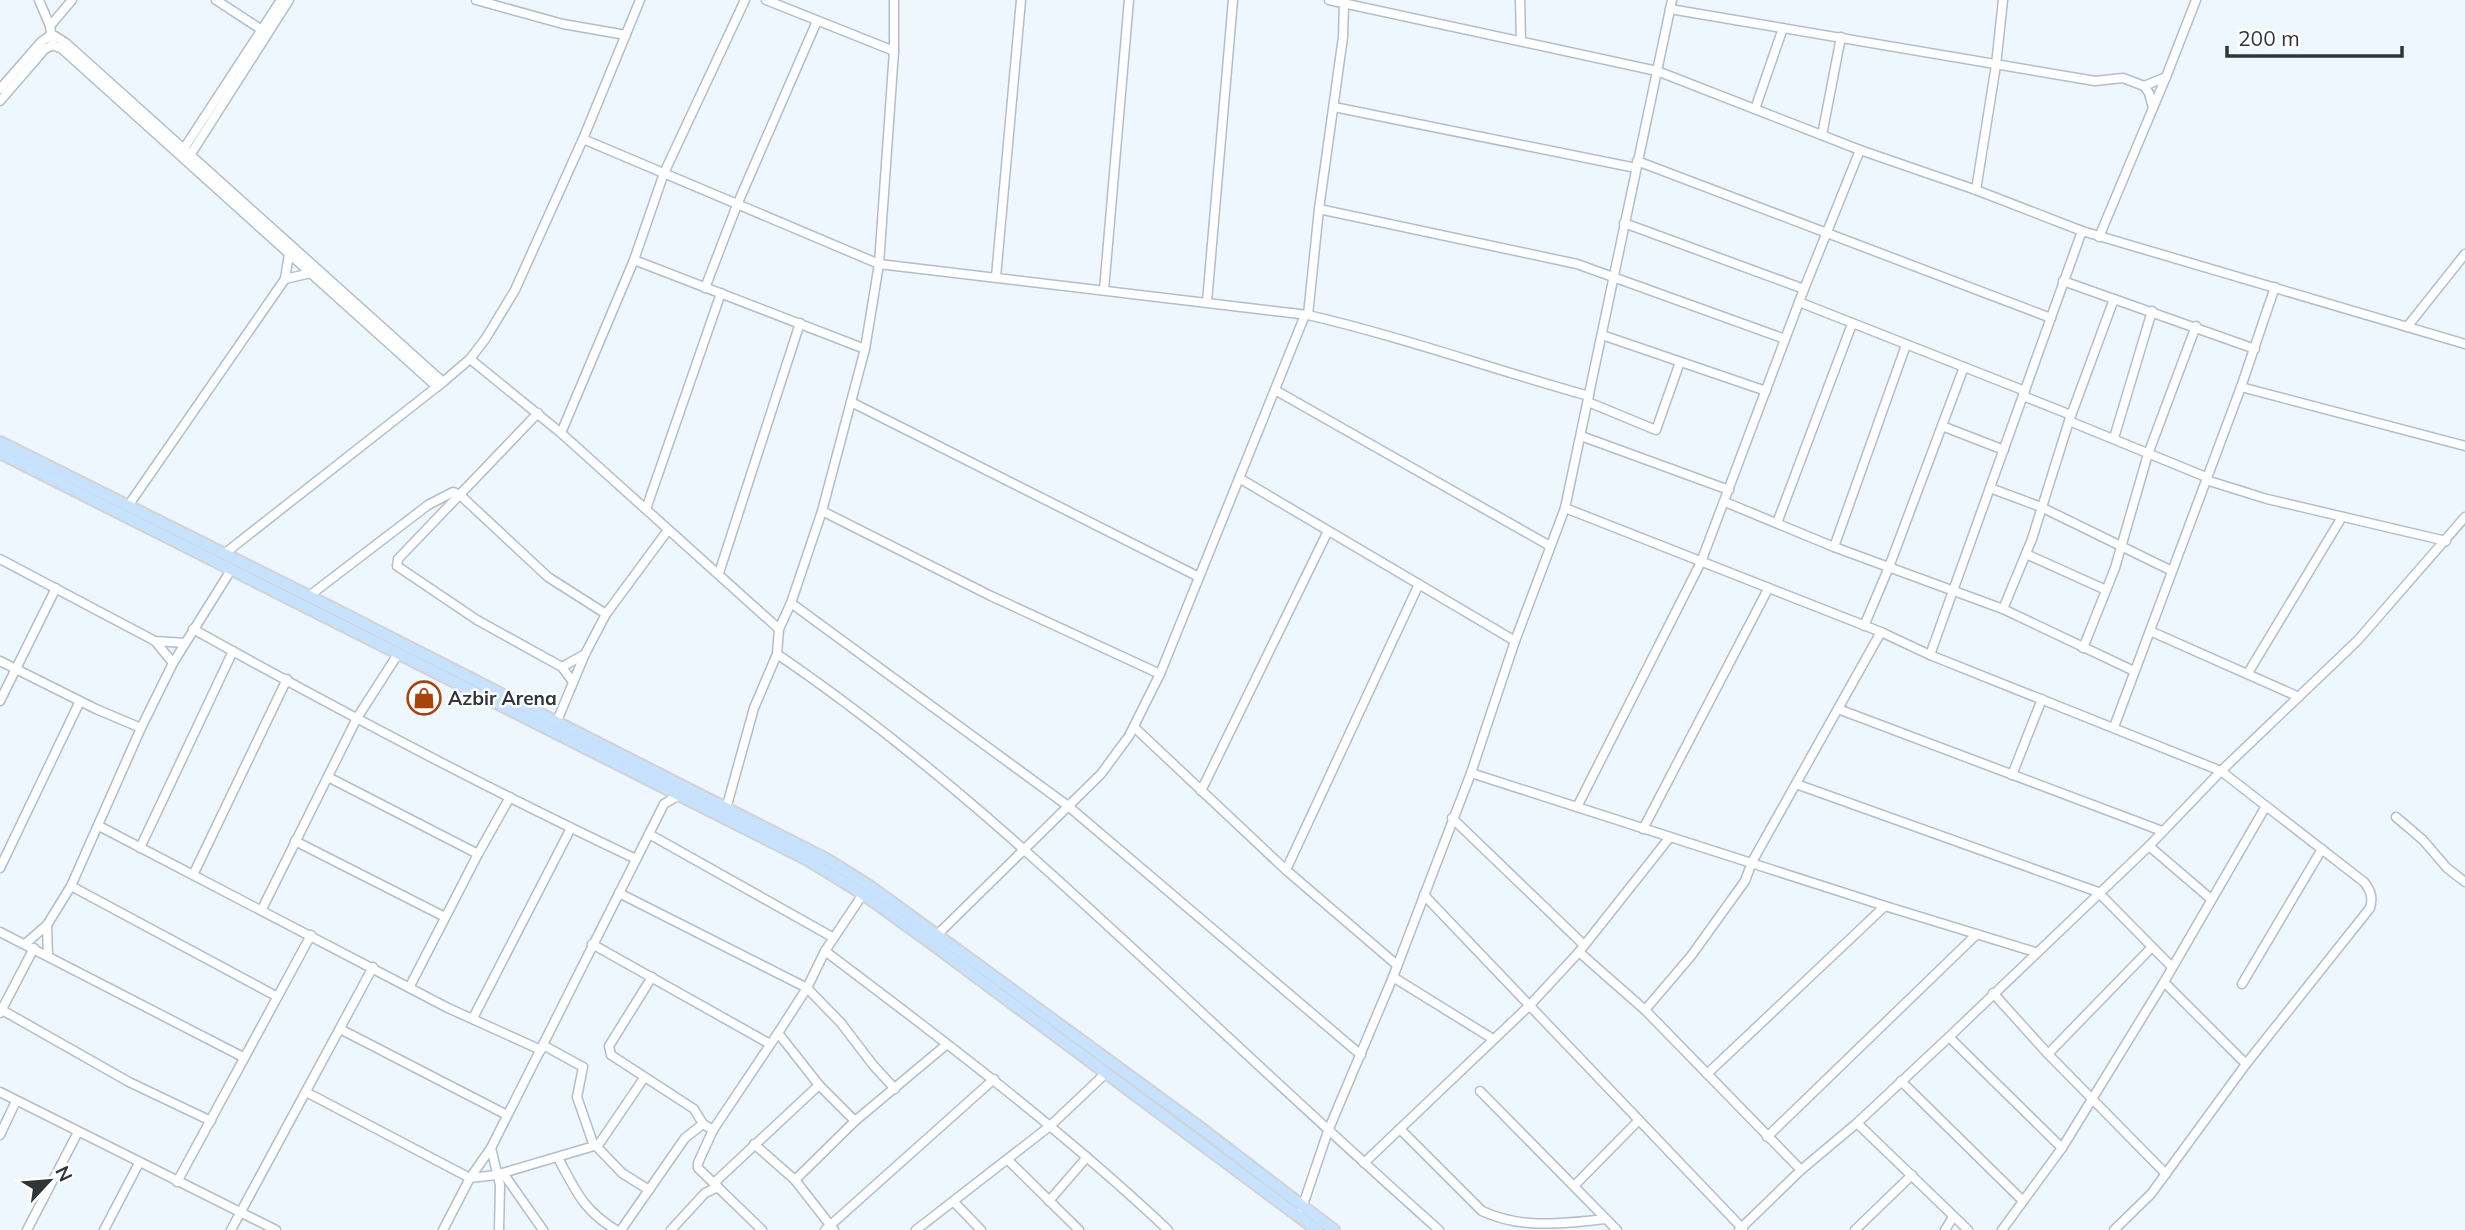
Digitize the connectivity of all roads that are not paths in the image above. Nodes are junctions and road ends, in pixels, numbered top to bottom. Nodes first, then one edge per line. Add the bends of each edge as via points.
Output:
1 (39, 0) edge
2 (72, 0) edge
3 (216, 0) edge
4 (281, 0) edge
5 (289, 0) edge
6 (476, 0) edge
7 (640, 0) edge
8 (745, 0) edge
9 (766, 0) edge
10 (894, 0) edge
11 (1021, 0) edge
12 (1129, 0) edge
13 (1233, 0) edge
14 (1329, 0) edge
15 (1520, 0) edge
16 (2003, 0) edge
17 (2196, 0) edge
18 (1344, 4) junction
19 (1671, 4) edge
20 (817, 21) junction
21 (50, 26) junction
22 (1783, 28) junction
23 (262, 30) junction
24 (626, 35) junction
25 (1841, 37) junction
26 (1521, 40) junction
27 (52, 41) junction
28 (894, 51) junction
29 (1996, 65) junction
30 (1657, 71) junction
31 (2166, 77) junction
32 (2144, 86) junction
33 (0, 89) edge
34 (0, 101) edge
35 (1334, 107) junction
36 (2153, 108) junction
37 (1755, 109) junction
38 (1822, 135) junction
39 (583, 139) junction
40 (1860, 150) junction
41 (185, 155) junction
42 (1636, 164) junction
43 (664, 173) junction
44 (1976, 190) junction
45 (737, 205) junction
46 (1319, 209) junction
47 (1624, 223) junction
48 (2082, 231) junction
49 (1828, 232) junction
50 (2099, 237) junction
51 (289, 254) junction
52 (2465, 254) edge
53 (634, 260) junction
54 (878, 264) junction
55 (311, 273) junction
56 (1613, 276) junction
57 (996, 277) junction
58 (285, 279) junction
59 (2063, 281) junction
60 (2275, 287) junction
61 (705, 288) junction
62 (1804, 289) junction
63 (1104, 290) junction
64 (721, 293) junction
65 (2114, 299) junction
66 (1207, 302) junction
67 (1799, 302) junction
68 (2152, 311) junction
69 (1306, 315) junction
70 (2051, 318) junction
71 (800, 323) junction
72 (1852, 324) junction
73 (2196, 326) junction
74 (2407, 327) junction
75 (1602, 335) junction
76 (1785, 339) junction
77 (2465, 344) edge
78 (1906, 345) junction
79 (865, 349) junction
80 (2255, 349) junction
81 (470, 359) junction
82 (1680, 362) junction
83 (1964, 367) junction
84 (440, 385) junction
85 (2241, 387) junction
86 (1275, 390) junction
87 (1766, 391) junction
88 (2024, 394) junction
89 (1588, 399) junction
90 (851, 402) junction
91 (538, 413) junction
92 (2070, 418) junction
93 (1942, 426) junction
94 (561, 433) junction
95 (1581, 436) junction
96 (2114, 438) junction
97 (0, 442) edge
98 (2465, 446) edge
99 (2004, 450) junction
100 (0, 453) edge
101 (2148, 454) junction
102 (1240, 478) junction
103 (2206, 479) junction
104 (1990, 488) junction
105 (1729, 490) junction
106 (459, 494) junction
107 (1724, 502) junction
108 (128, 506) junction
109 (2041, 507) junction
110 (1565, 508) junction
111 (646, 509) junction
112 (822, 511) junction
113 (2342, 517) junction
114 (2465, 517) edge
115 (1777, 523) junction
116 (668, 530) junction
117 (1328, 531) junction
118 (2446, 541) junction
119 (1550, 546) junction
120 (2120, 546) junction
121 (1834, 547) junction
122 (224, 554) junction
123 (2026, 554) junction
124 (0, 559) edge
125 (1701, 562) junction
126 (1889, 567) junction
127 (231, 570) junction
128 (2172, 570) junction
129 (719, 573) junction
130 (1199, 577) junction
131 (1419, 584) junction
132 (55, 588) junction
133 (1769, 589) junction
134 (1954, 590) junction
135 (2106, 590) junction
136 (309, 596) junction
137 (790, 603) junction
138 (2003, 610) junction
139 (606, 614) junction
140 (1864, 626) junction
141 (193, 629) junction
142 (779, 629) junction
143 (2150, 631) junction
144 (1881, 632) junction
145 (155, 641) junction
146 (1515, 641) junction
147 (185, 643) junction
148 (2083, 648) junction
149 (233, 651) junction
150 (398, 654) junction
151 (585, 654) junction
152 (777, 654) junction
153 (1930, 655) junction
154 (0, 661) edge
155 (173, 663) junction
156 (562, 667) junction
157 (15, 668) junction
158 (2134, 671) junction
159 (2248, 673) junction
160 (1160, 674) junction
161 (287, 679) junction
162 (573, 682) junction
163 (2299, 697) junction
164 (2042, 699) junction
165 (0, 701) edge
166 (80, 701) junction
167 (1838, 709) junction
168 (357, 718) junction
169 (556, 721) junction
170 (1134, 727) junction
171 (2114, 727) junction
172 (141, 728) junction
173 (592, 746) junction
174 (2221, 771) junction
175 (1471, 773) junction
176 (2012, 775) junction
177 (328, 776) junction
178 (1796, 784) junction
179 (661, 786) junction
180 (1201, 791) junction
181 (679, 795) junction
182 (510, 797) junction
183 (664, 804) junction
184 (1068, 806) junction
185 (2266, 806) junction
186 (1577, 807) junction
187 (726, 809) junction
188 (2396, 817) dead end
189 (1452, 818) junction
190 (99, 826) junction
191 (571, 828) junction
192 (1643, 829) junction
193 (2162, 831) junction
194 (649, 834) junction
195 (1670, 837) junction
196 (295, 841) junction
197 (2148, 845) junction
198 (140, 848) junction
199 (1026, 849) junction
200 (2322, 849) junction
201 (478, 854) junction
202 (636, 859) junction
203 (1752, 862) junction
204 (0, 868) edge
205 (1286, 870) junction
206 (194, 873) junction
207 (2465, 882) edge
208 (71, 886) junction
209 (2098, 892) junction
210 (619, 893) junction
211 (863, 894) junction
212 (1424, 895) junction
213 (2211, 899) junction
214 (1885, 906) junction
215 (261, 909) junction
216 (445, 917) junction
217 (47, 925) junction
218 (923, 931) junction
219 (0, 932) edge
220 (1977, 934) junction
221 (311, 935) junction
222 (937, 935) junction
223 (834, 938) junction
224 (25, 944) junction
225 (592, 944) junction
226 (2152, 947) junction
227 (34, 948) junction
228 (1581, 949) junction
229 (825, 951) junction
230 (2035, 952) junction
231 (48, 956) junction
232 (1397, 965) junction
233 (2171, 966) junction
234 (373, 967) junction
235 (652, 977) junction
236 (1393, 977) junction
237 (2164, 982) junction
238 (2242, 984) dead end
239 (410, 986) junction
240 (807, 988) junction
241 (1993, 993) junction
242 (276, 996) junction
243 (1530, 1005) junction
244 (1645, 1010) junction
245 (1, 1011) edge
246 (473, 1018) junction
247 (340, 1028) junction
248 (778, 1033) junction
249 (1949, 1037) junction
250 (1493, 1039) junction
251 (770, 1044) junction
252 (946, 1045) junction
253 (542, 1047) junction
254 (2048, 1054) junction
255 (1361, 1055) junction
256 (243, 1057) junction
257 (2246, 1064) junction
258 (1106, 1073) junction
259 (1707, 1074) junction
260 (644, 1078) junction
261 (994, 1079) junction
262 (1901, 1081) junction
263 (819, 1085) junction
264 (895, 1089) junction
265 (1479, 1091) dead end
266 (0, 1092) edge
267 (306, 1092) junction
268 (2092, 1098) junction
269 (16, 1101) junction
270 (507, 1115) junction
271 (1639, 1120) junction
272 (211, 1121) junction
273 (855, 1121) junction
274 (1857, 1122) junction
275 (703, 1124) junction
276 (1051, 1126) junction
277 (1399, 1129) junction
278 (713, 1130) junction
279 (1328, 1131) junction
280 (78, 1132) junction
281 (0, 1135) edge
282 (1767, 1137) junction
283 (754, 1144) junction
284 (596, 1146) junction
285 (491, 1148) junction
286 (2062, 1148) junction
287 (1087, 1157) junction
288 (558, 1158) junction
289 (1008, 1160) junction
290 (139, 1163) junction
291 (1364, 1163) junction
292 (1801, 1170) junction
293 (500, 1174) junction
294 (2166, 1174) junction
295 (1912, 1175) junction
296 (470, 1178) junction
297 (795, 1180) junction
298 (177, 1182) junction
299 (713, 1182) junction
300 (1574, 1186) junction
301 (649, 1190) junction
302 (705, 1193) junction
303 (1049, 1201) junction
304 (2023, 1201) junction
305 (954, 1202) junction
306 (1300, 1211) junction
307 (240, 1212) junction
308 (1953, 1217) junction
309 (1606, 1219) junction
310 (2004, 1227) edge
311 (830, 1228) edge
312 (1741, 1229) edge
313 (27, 1230) edge
314 (104, 1230) edge
315 (231, 1230) edge
316 (276, 1230) edge
317 (443, 1230) edge
318 (499, 1230) edge
319 (543, 1230) edge
320 (618, 1230) edge
321 (671, 1230) edge
322 (762, 1230) edge
323 (916, 1230) edge
324 (981, 1230) edge
325 (1079, 1230) edge
326 (1168, 1230) edge
327 (1317, 1230) edge
328 (1334, 1230) edge
329 (1439, 1230) edge
330 (1617, 1230) edge
331 (1855, 1230) edge
332 (1945, 1230) edge
333 (1968, 1230) edge
334 (2015, 1230) edge
335 (2114, 1230) edge

1 - 21 street
2 - 21 street
3 - 23 street
4 - 23 street
5 - 41 street
6 - 24 street via 563,24
7 - 24 street
8 - 43 street
9 - 20 street
10 - 28 street
11 - 57 street
12 - 63 street
13 - 66 street
14 - 18 street
15 - 26 street
16 - 29 street
17 - 31 street
18 - 26 street
18 - 35 street
19 - 22 street
19 - 30 street
20 - 28 street
20 - 45 street
21 - 27 street
22 - 25 street
22 - 37 street
23 - 41 street
24 - 39 street
25 - 29 street
25 - 38 street
26 - 30 street
27 - 33 street via 40,43
27 - 34 street
27 - 41 street via 66,43
28 - 54 street
29 - 32 street via 2095,81 2123,78
29 - 44 street
30 - 37 street
30 - 42 street
31 - 32 street
31 - 36 street
32 - 36 street
35 - 42 street
35 - 46 street
36 - 50 street
37 - 38 street
38 - 40 street
39 - 43 street
39 - 81 street via 515,290
40 - 44 street
40 - 49 street
41 - 51 street
41 - 84 street
42 - 47 street
42 - 49 street
43 - 45 street
43 - 53 street
44 - 48 street
45 - 54 street
45 - 61 street
46 - 56 street via 1577,264
46 - 69 street
47 - 56 street
47 - 62 street
48 - 50 street
48 - 59 street
49 - 62 street
49 - 70 street
50 - 60 street
51 - 55 street
51 - 58 street
52 - 74 street
53 - 61 street
53 - 94 street
54 - 57 street
54 - 79 street
55 - 58 street
55 - 84 street
56 - 75 street
56 - 76 street
57 - 63 street
58 - 108 street
59 - 65 street
59 - 70 street
60 - 74 street
60 - 80 street
61 - 64 street
62 - 67 street
63 - 66 street
64 - 71 street
64 - 111 street
65 - 68 street
65 - 92 street
66 - 69 street
67 - 72 street
67 - 76 street
68 - 73 street
68 - 96 street
69 - 86 street
69 - 89 street via 1367,329
70 - 88 street
71 - 79 street
71 - 129 street
72 - 78 street
72 - 115 street
73 - 80 street
73 - 101 street
74 - 77 street
75 - 82 street
75 - 89 street
76 - 87 street
78 - 83 street
78 - 121 street
79 - 90 street
80 - 85 street
81 - 84 street
81 - 91 street
82 - 87 street
82 - 89 street via 1656,430
83 - 88 street
83 - 93 street
84 - 122 street
85 - 98 street
85 - 103 street
86 - 102 street
86 - 119 street
87 - 105 street
88 - 92 street
88 - 99 street
89 - 95 street
90 - 112 street
90 - 130 street
91 - 94 street
91 - 106 street
92 - 96 street
92 - 109 street
93 - 99 street
93 - 126 street
94 - 111 street
95 - 105 street
95 - 110 street
96 - 101 street
97 - 108 main road
99 - 104 street
100 - 127 main road
101 - 103 street
101 - 120 street
102 - 117 street
102 - 130 street
103 - 113 street
103 - 128 street
104 - 109 street
104 - 134 street
105 - 107 street
106 - 136 street via 449,492 428,505
106 - 139 street via 548,577
106 - 156 street via 398,559 397,566 477,620
107 - 115 street
107 - 125 street
108 - 122 main road
109 - 120 street
109 - 123 street
110 - 119 street
110 - 125 street
111 - 116 street
112 - 137 street
112 - 160 street
113 - 118 street
113 - 159 street
114 - 118 street
115 - 121 street
116 - 129 street
116 - 139 street
117 - 131 street
117 - 180 street
118 - 163 street via 2358,640
119 - 146 street
120 - 128 street
120 - 135 street
121 - 126 street
122 - 136 main road
123 - 135 street
123 - 138 street
124 - 132 street
125 - 133 street
125 - 186 street
126 - 134 street
126 - 140 street
127 - 141 street
127 - 150 main road
128 - 143 street
129 - 142 street
130 - 160 street
131 - 146 street
131 - 205 street
132 - 145 street
132 - 157 street
133 - 140 street
133 - 192 street
134 - 138 street
134 - 153 street
135 - 148 street
136 - 169 main road
137 - 142 street
137 - 184 street
138 - 148 street
139 - 151 street
140 - 144 street
141 - 147 street
141 - 149 street
142 - 152 street
143 - 158 street
143 - 159 street
144 - 153 street
144 - 167 street
145 - 147 street
145 - 155 street
146 - 175 street
147 - 155 street
148 - 158 street
149 - 161 street
149 - 198 street
150 - 168 street
150 - 173 main road
151 - 156 street
151 - 162 street
152 - 187 street via 754,708
152 - 199 street via 841,698
153 - 164 street
154 - 157 street
155 - 172 street
156 - 162 street
157 - 165 street
157 - 166 street
158 - 171 street
159 - 163 street
160 - 170 street
161 - 168 street
161 - 206 street
162 - 169 street
163 - 174 street
164 - 171 street
164 - 176 street
166 - 172 street
166 - 204 street
167 - 176 street
167 - 178 street
168 - 177 street
168 - 182 street
169 - 173 main road
170 - 180 street
170 - 184 street via 1101,774
171 - 174 street
172 - 190 street
173 - 179 main road
173 - 187 main road
174 - 185 street
174 - 193 street
175 - 186 street
175 - 189 street
176 - 193 street
177 - 196 street
177 - 201 street
178 - 203 street
178 - 209 street
179 - 181 main road
179 - 183 street
180 - 205 street
181 - 183 street
181 - 211 main road
182 - 191 street
182 - 201 street
183 - 194 street
184 - 199 street
184 - 255 street
185 - 200 street
185 - 213 street
186 - 192 street
187 - 218 main road via 828,860 868,885
188 - 207 street
189 - 212 street
189 - 228 street
190 - 198 street
190 - 208 street
191 - 202 street
191 - 246 street
192 - 195 street
193 - 197 street
194 - 202 street
194 - 223 street
195 - 203 street
195 - 228 street
196 - 215 street
196 - 216 street
197 - 209 street
197 - 213 street
198 - 206 street
199 - 222 street
199 - 279 street
200 - 238 street
200 - 257 street via 2371,890 2370,908
201 - 216 street
202 - 210 street
203 - 214 street
203 - 244 street via 1745,881 1691,956
205 - 232 street
206 - 215 street
208 - 217 street
208 - 242 street
209 - 226 street
209 - 230 street
210 - 225 street
210 - 240 street
211 - 218 main road
211 - 223 street
212 - 232 street
212 - 243 street
213 - 233 street
214 - 220 street
214 - 259 street
215 - 221 street
216 - 239 street
217 - 224 street
217 - 231 street
218 - 222 main road
218 - 258 main road
219 - 224 street
220 - 230 street
220 - 282 street
221 - 234 street
221 - 242 street
222 - 306 main road via 1198,1126
223 - 229 street
224 - 227 street
225 - 235 street
225 - 253 street
226 - 233 street
226 - 254 street
227 - 231 street
227 - 245 street
228 - 243 street
228 - 244 street
229 - 240 street
229 - 252 street
230 - 241 street
231 - 256 street
232 - 236 street
233 - 237 street
234 - 239 street
234 - 247 street
235 - 251 street
235 - 260 street via 609,1046 611,1055
236 - 250 street
236 - 255 street
237 - 257 street
237 - 268 street
239 - 246 street
240 - 248 street
240 - 264 street
241 - 249 street
241 - 254 street
242 - 256 street
243 - 250 street
243 - 271 street
244 - 259 street
245 - 272 street via 129,1082
246 - 253 street
247 - 267 street
247 - 270 street
248 - 251 street
248 - 263 street
249 - 262 street
249 - 286 street
250 - 277 street
251 - 278 street
252 - 261 street
252 - 264 street
253 - 270 street
253 - 284 street via 583,1067 577,1097
254 - 268 street
255 - 279 street
256 - 272 street
257 - 294 street
258 - 276 street
258 - 306 main road
259 - 282 street
260 - 275 street via 694,1109
260 - 284 street
261 - 276 street
261 - 311 street
262 - 274 street
262 - 304 street
263 - 273 street
263 - 283 street
264 - 273 street
265 - 300 street
266 - 269 street
267 - 296 street
267 - 307 street
268 - 286 street
268 - 294 street
269 - 280 street
269 - 281 street
270 - 285 street
271 - 300 street
271 - 312 street
272 - 298 street
273 - 297 street
274 - 292 street
274 - 295 street
275 - 278 street
275 - 301 street via 685,1138
276 - 287 street
276 - 289 street
277 - 291 street
277 - 309 street via 1482,1211 1542,1225
278 - 299 street via 698,1163
279 - 291 street
279 - 306 street
280 - 290 street
280 - 313 street
282 - 292 street
283 - 297 street
283 - 299 street
284 - 288 street
284 - 301 street via 622,1173
285 - 293 street
285 - 296 street
286 - 304 street
287 - 303 street
287 - 326 street
288 - 293 street
288 - 320 street via 586,1206 596,1218
289 - 303 street
289 - 305 street
290 - 298 street
290 - 314 street
291 - 329 street
292 - 312 street
293 - 296 street
293 - 318 street
293 - 319 street
294 - 335 street
295 - 308 street
295 - 331 street
296 - 317 street
297 - 311 street
298 - 307 street
299 - 302 street
299 - 302 street
299 - 322 street
300 - 309 street
301 - 320 street
302 - 321 street
303 - 325 street
304 - 310 street
305 - 323 street
305 - 324 street
306 - 327 main road
306 - 328 main road
307 - 315 street
307 - 316 street
308 - 332 street
308 - 333 street
309 - 330 street
310 - 334 street

